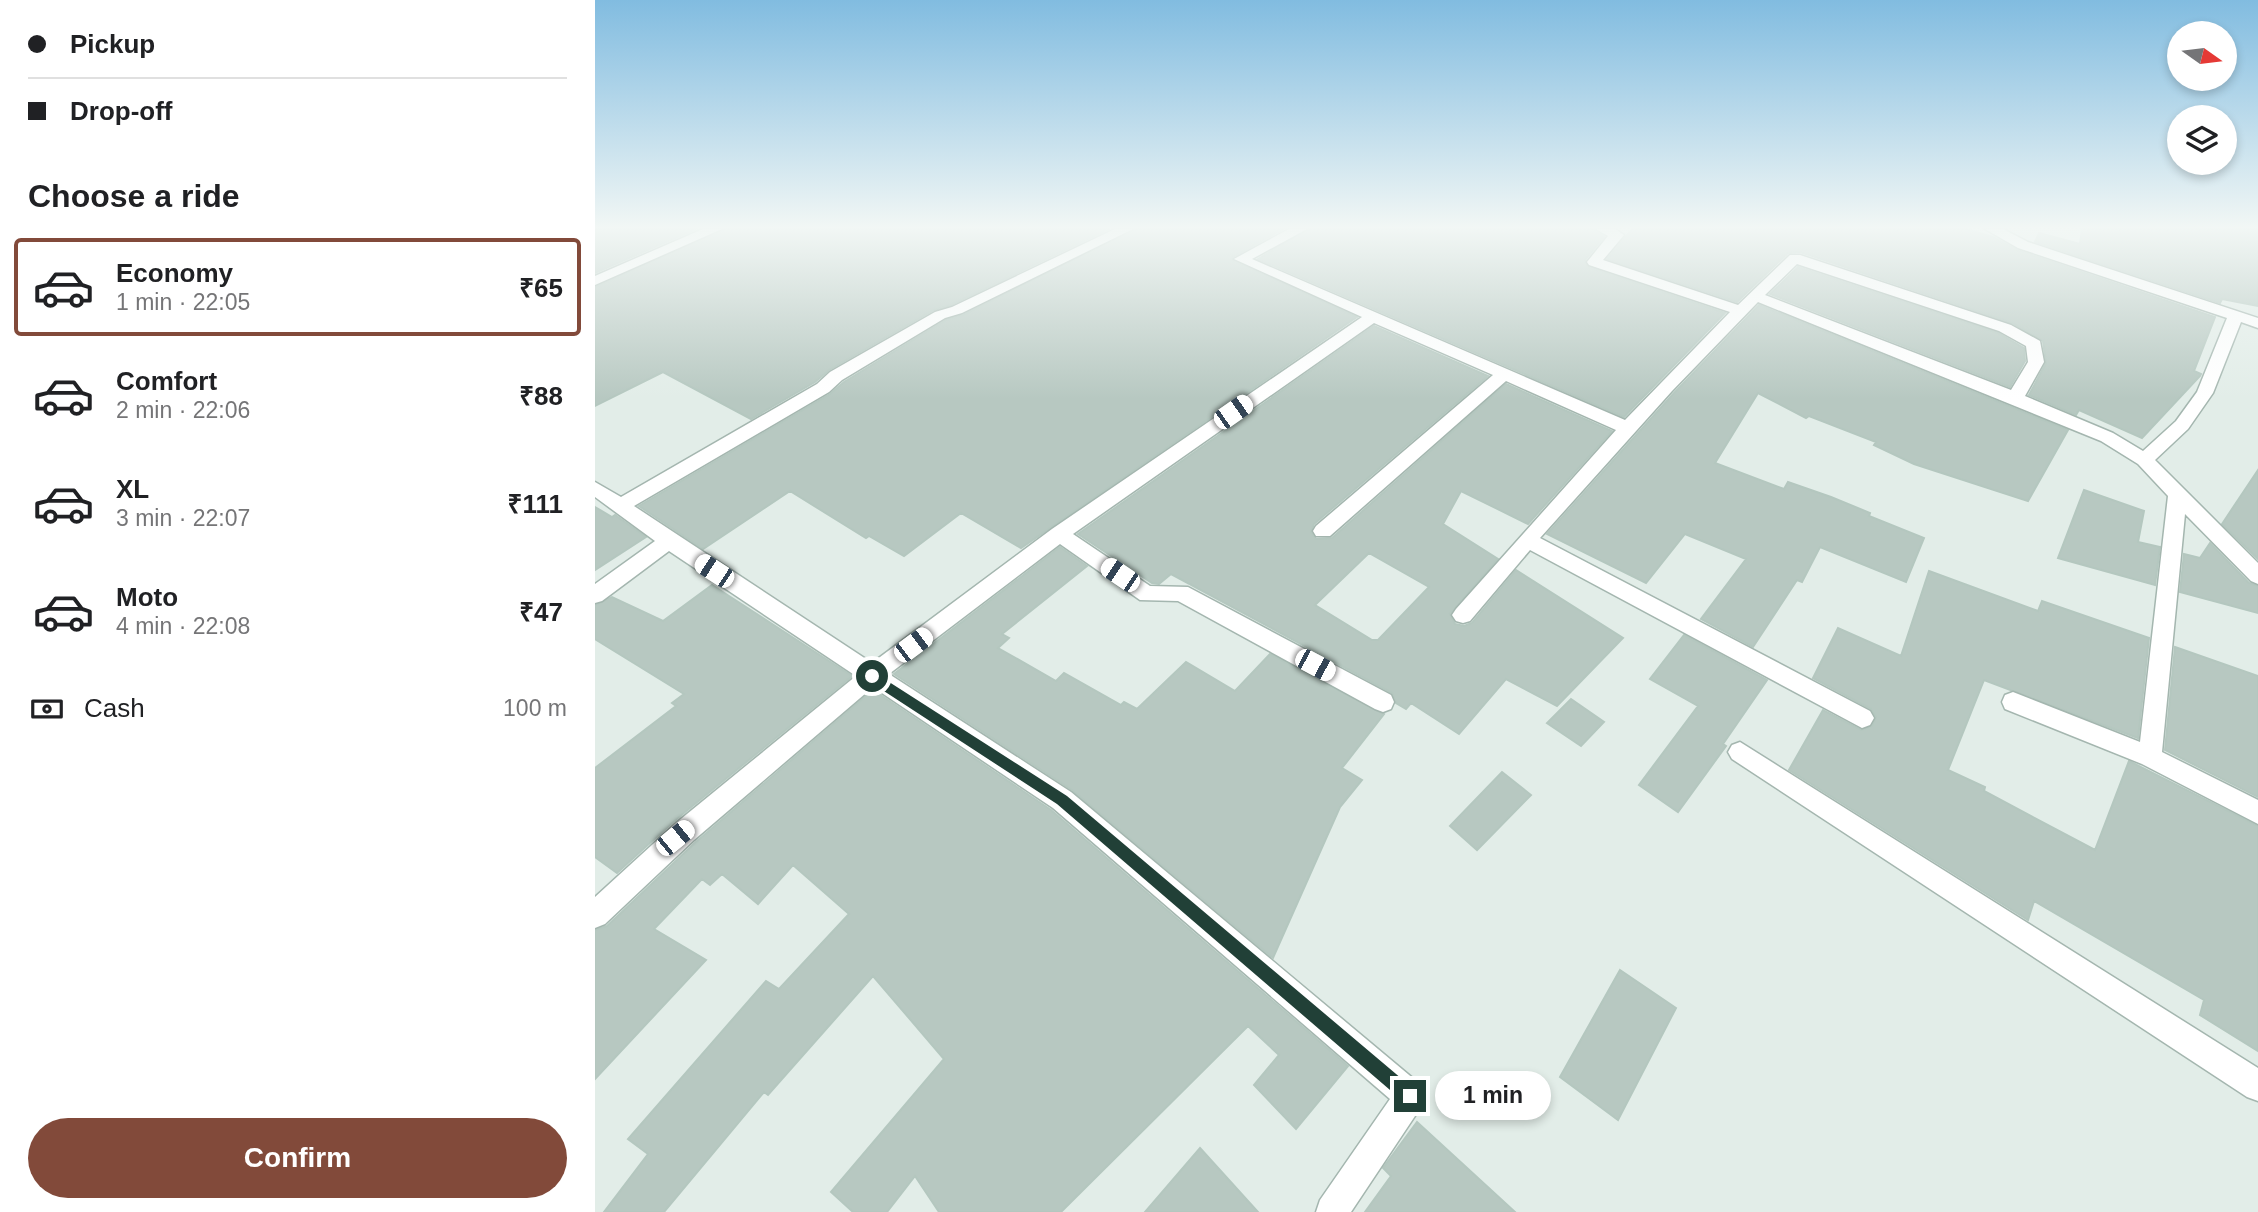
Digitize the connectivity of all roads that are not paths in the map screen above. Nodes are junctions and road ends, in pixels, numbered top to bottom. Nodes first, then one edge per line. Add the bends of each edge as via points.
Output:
1 (1008, 286) edge
2 (1303, 286) edge
3 (1665, 286) edge
4 (1766, 286) edge
5 (1878, 286) edge
6 (2146, 286) edge
7 (1755, 296) junction
8 (1739, 310) junction
9 (2236, 315) junction
10 (1374, 316) junction
11 (2258, 323) edge
12 (1504, 374) junction
13 (2014, 398) junction
14 (1627, 428) junction
15 (2144, 460) junction
16 (595, 488) edge
17 (2178, 494) junction
18 (618, 507) junction
19 (1323, 531) dead end
20 (1059, 534) junction
21 (1527, 540) junction
22 (669, 541) junction
23 (2258, 576) edge
24 (595, 595) edge
25 (1463, 615) dead end
26 (872, 676) junction
27 (1383, 702) dead end
28 (2013, 702) dead end
29 (1862, 718) dead end
30 (1740, 752) dead end
31 (2150, 757) junction
32 (2258, 813) edge
33 (595, 915) edge
34 (2258, 1086) edge
35 (1332, 1212) edge

1 - 18 street via 940,316
2 - 10 street
3 - 8 street
4 - 7 street
5 - 13 street via 2005,328 2034,344 2036,362
6 - 9 street
7 - 8 street
7 - 13 street
8 - 14 street
9 - 11 street
9 - 15 street via 2205,393 2182,425
10 - 12 street
10 - 20 street
12 - 14 street
12 - 19 street
13 - 15 street via 2107,437
14 - 21 street
15 - 17 street
16 - 18 street
17 - 23 street
17 - 31 street
18 - 22 street
20 - 26 street
20 - 27 street via 1147,594 1181,593
21 - 25 street
21 - 29 street
22 - 24 street
22 - 26 street
26 - 33 street via 675,838
26 - 35 street via 1062,800 1410,1096
28 - 31 street
30 - 34 street
31 - 32 street

